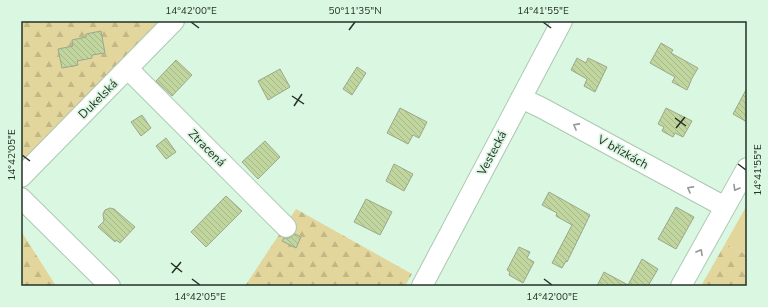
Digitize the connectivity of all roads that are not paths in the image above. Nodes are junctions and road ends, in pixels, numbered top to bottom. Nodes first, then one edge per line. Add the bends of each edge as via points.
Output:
1 (174, 21) edge
2 (562, 21) edge
3 (128, 69) junction
4 (521, 98) junction
5 (747, 168) edge
6 (21, 177) edge
7 (21, 198) edge
8 (725, 208) junction
9 (286, 227) dead end
10 (110, 286) edge
11 (422, 286) edge
12 (681, 286) edge

1 - 3 street, Dukelská
2 - 4 street, Vestecká
3 - 6 street, Dukelská
3 - 9 street, Ztracená
8 -> 4 street, V břízkách
4 - 11 street, Vestecká
5 -> 8 street
7 - 10 street
12 -> 8 street

